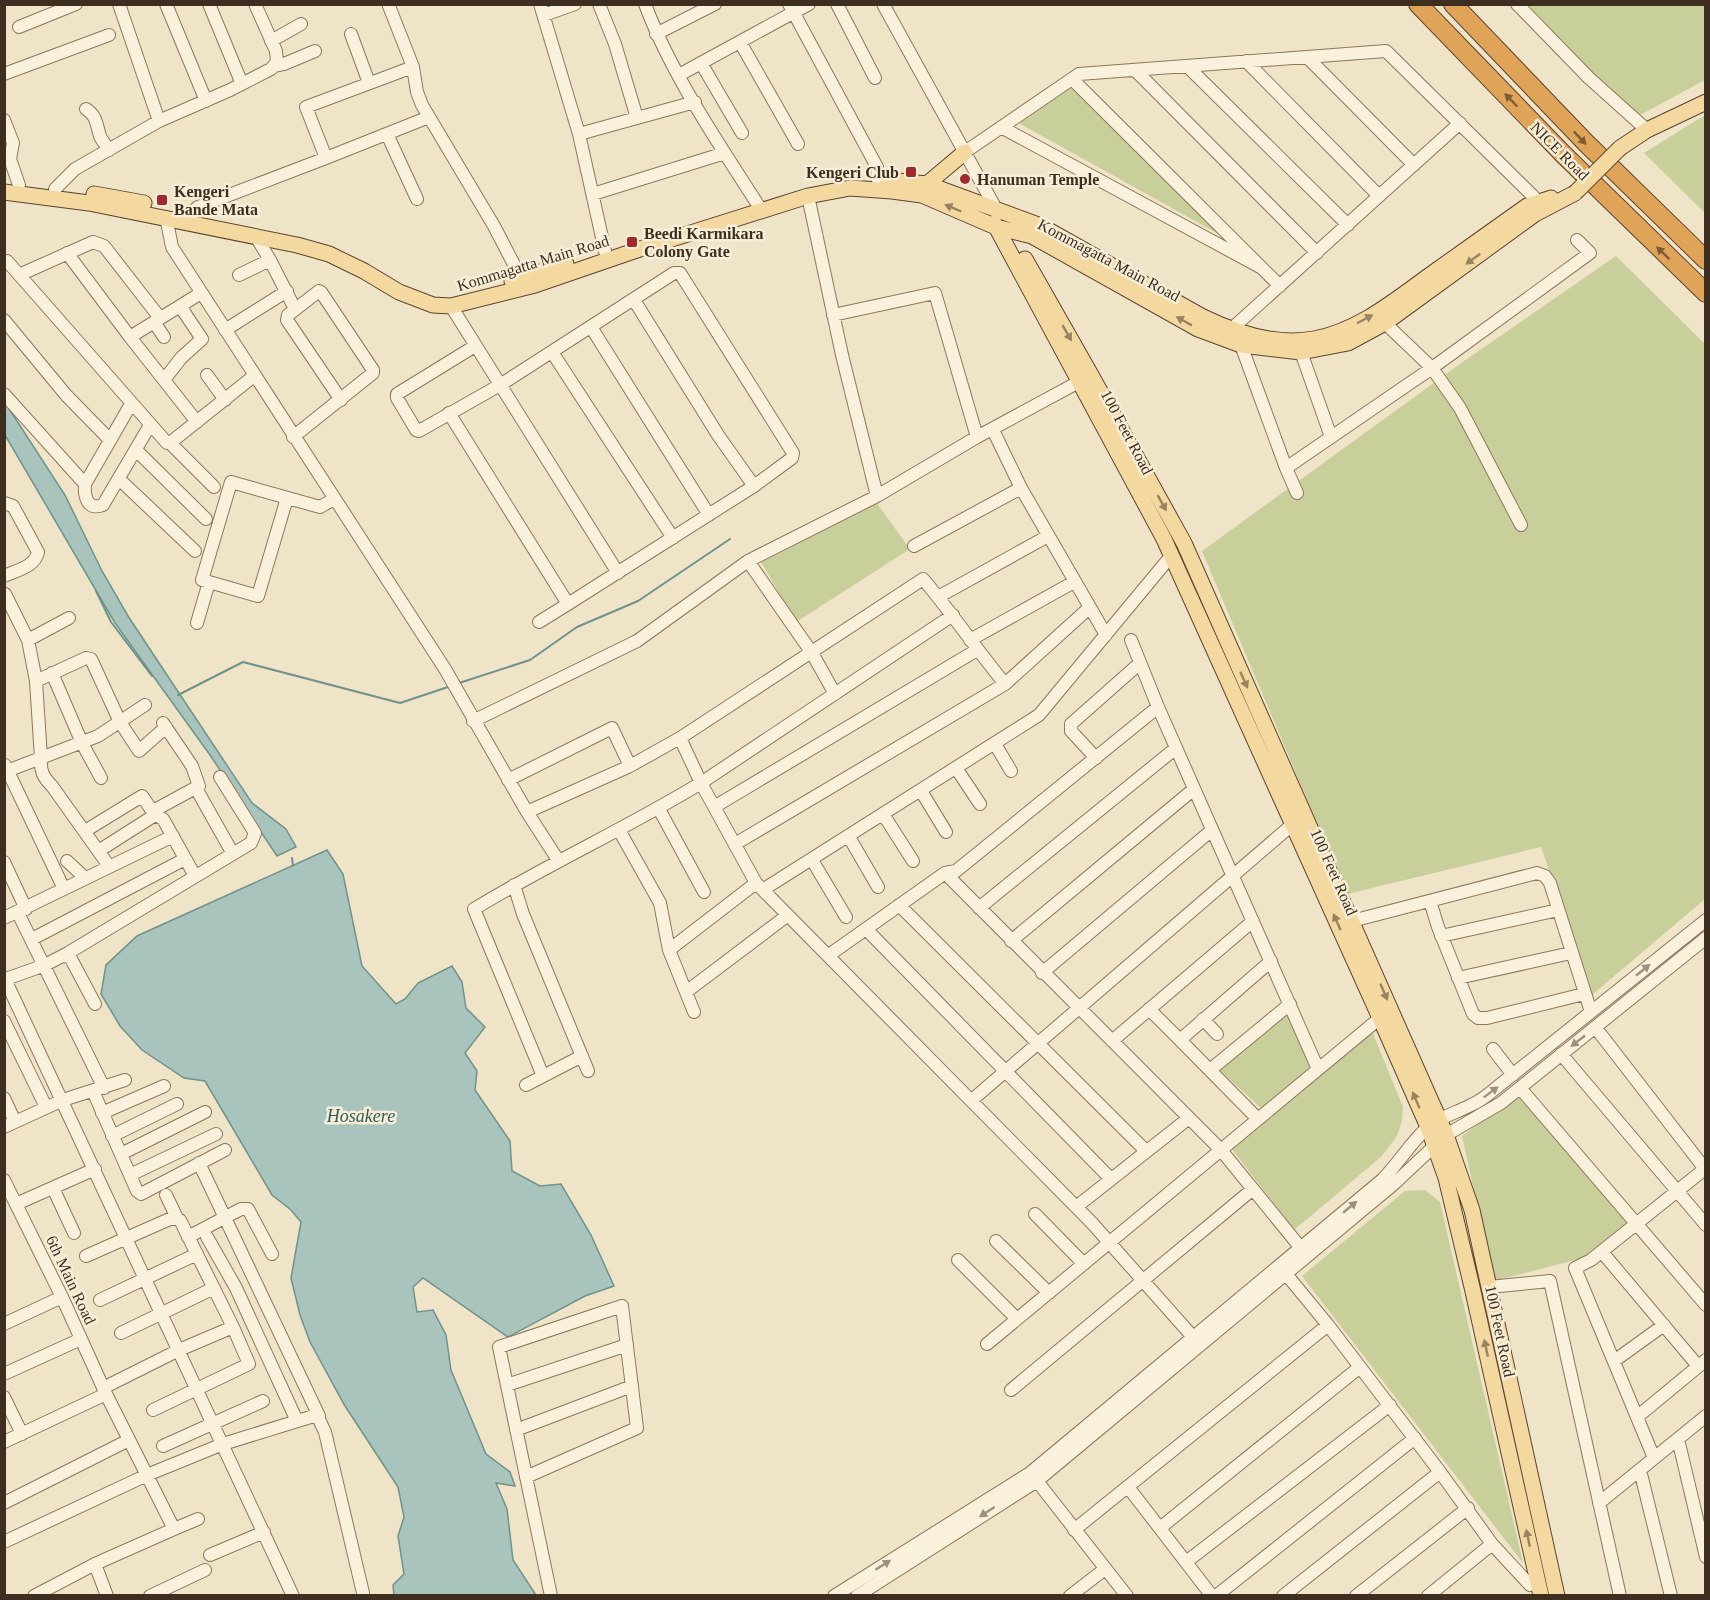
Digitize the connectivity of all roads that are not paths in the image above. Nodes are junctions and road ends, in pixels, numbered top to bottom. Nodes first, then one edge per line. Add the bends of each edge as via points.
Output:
1 (76, 4) edge
2 (119, 4) edge
3 (166, 4) edge
4 (209, 4) edge
5 (255, 4) edge
6 (575, 4) edge
7 (599, 4) edge
8 (645, 4) edge
9 (715, 4) edge
10 (808, 4) edge
11 (837, 4) edge
12 (883, 4) edge
13 (1418, 4) edge
14 (1453, 4) edge
15 (1517, 4) edge
16 (389, 6) edge
17 (791, 8) edge
18 (542, 10) edge
19 (301, 24) dead end
20 (19, 27) dead end
21 (351, 34) dead end
22 (657, 34) junction
23 (109, 35) dead end
24 (271, 41) junction
25 (740, 42) junction
26 (315, 51) dead end
27 (1307, 57) junction
28 (1246, 62) junction
29 (701, 63) junction
30 (274, 66) junction
31 (1187, 66) junction
32 (413, 67) junction
33 (1135, 70) junction
34 (4, 74) edge
35 (679, 75) junction
36 (875, 78) dead end
37 (1072, 79) junction
38 (369, 83) junction
39 (242, 84) junction
40 (206, 101) junction
41 (695, 102) junction
42 (1706, 102) edge
43 (86, 110) dead end
44 (429, 117) junction
45 (637, 118) junction
46 (4, 120) edge
47 (159, 121) junction
48 (1460, 123) junction
49 (1001, 127) junction
50 (1647, 130) junction
51 (742, 132) dead end
52 (387, 134) junction
53 (579, 134) junction
54 (798, 144) dead end
55 (109, 150) junction
56 (965, 152) junction
57 (725, 153) junction
58 (7, 156) edge
59 (326, 158) junction
60 (1413, 165) junction
61 (879, 180) junction
62 (9, 187) edge
63 (55, 189) junction
64 (925, 190) junction
65 (1575, 193) junction
66 (593, 194) junction
67 (808, 196) junction
68 (1379, 196) junction
69 (417, 199) dead end
70 (1539, 202) junction
71 (758, 205) junction
72 (990, 207) junction
73 (192, 212) junction
74 (166, 217) junction
75 (1347, 225) junction
76 (1002, 228) junction
77 (255, 235) junction
78 (1577, 240) dead end
79 (67, 253) junction
80 (1317, 253) junction
81 (606, 256) junction
82 (270, 260) junction
83 (1706, 260) edge
84 (4, 262) edge
85 (1262, 268) junction
86 (20, 275) junction
87 (238, 275) dead end
88 (521, 279) junction
89 (1280, 286) junction
90 (286, 291) junction
91 (201, 293) junction
92 (1706, 293) edge
93 (634, 300) junction
94 (180, 306) junction
95 (451, 306) junction
96 (295, 309) junction
97 (833, 315) junction
98 (4, 320) edge
99 (157, 320) junction
100 (1385, 323) junction
101 (591, 327) junction
102 (225, 330) junction
103 (130, 337) junction
104 (164, 337) dead end
105 (1234, 337) junction
106 (475, 346) junction
107 (552, 352) junction
108 (1300, 352) junction
109 (1432, 368) junction
110 (207, 375) dead end
111 (254, 376) junction
112 (1085, 378) junction
113 (164, 380) junction
114 (500, 385) junction
115 (4, 394) edge
116 (225, 400) junction
117 (341, 400) junction
118 (132, 404) junction
119 (449, 413) junction
120 (197, 422) junction
121 (150, 425) junction
122 (993, 430) junction
123 (293, 437) junction
124 (977, 437) junction
125 (1331, 437) junction
126 (110, 440) junction
127 (170, 443) junction
128 (136, 450) junction
129 (1287, 468) junction
130 (119, 479) junction
131 (85, 484) junction
132 (753, 486) junction
133 (214, 487) dead end
134 (1022, 488) junction
135 (1297, 493) dead end
136 (877, 496) junction
137 (287, 498) junction
138 (334, 499) junction
139 (4, 503) edge
140 (709, 515) junction
141 (206, 519) dead end
142 (1521, 525) dead end
143 (1048, 536) junction
144 (673, 538) junction
145 (914, 546) dead end
146 (195, 551) dead end
147 (1171, 556) junction
148 (748, 561) junction
149 (618, 573) junction
150 (4, 576) edge
151 (208, 582) junction
152 (1074, 582) junction
153 (5, 594) edge
154 (938, 597) junction
155 (568, 604) junction
156 (1089, 608) junction
157 (953, 615) junction
158 (69, 618) dead end
159 (539, 622) dead end
160 (198, 623) dead end
161 (1106, 635) junction
162 (28, 639) junction
163 (1131, 640) dead end
164 (974, 645) junction
165 (812, 653) junction
166 (1140, 663) junction
167 (52, 673) junction
168 (36, 681) junction
169 (1005, 684) junction
170 (835, 694) junction
171 (145, 705) dead end
172 (1158, 707) junction
173 (473, 721) junction
174 (120, 722) junction
175 (680, 738) junction
176 (82, 743) junction
177 (994, 744) junction
178 (1176, 748) junction
179 (41, 758) junction
180 (1096, 758) junction
181 (630, 766) junction
182 (6, 767) edge
183 (956, 768) junction
184 (1011, 771) dead end
185 (220, 777) dead end
186 (101, 778) dead end
187 (508, 780) junction
188 (701, 783) junction
189 (1194, 789) junction
190 (197, 790) dead end
191 (921, 791) junction
192 (980, 804) dead end
193 (714, 807) junction
194 (659, 809) junction
195 (527, 812) junction
196 (154, 813) junction
197 (883, 814) junction
198 (1300, 823) junction
199 (619, 830) junction
200 (1212, 830) junction
201 (85, 831) junction
202 (946, 832) dead end
203 (172, 836) junction
204 (849, 837) junction
205 (735, 844) junction
206 (100, 850) junction
207 (233, 854) junction
208 (185, 859) junction
209 (558, 860) junction
210 (812, 860) junction
211 (67, 861) dead end
212 (913, 861) dead end
213 (4, 862) edge
214 (109, 866) junction
215 (945, 873) junction
216 (195, 876) junction
217 (1233, 876) junction
218 (85, 878) junction
219 (514, 885) junction
220 (760, 886) junction
221 (878, 887) dead end
222 (64, 889) junction
223 (704, 892) dead end
224 (1430, 901) junction
225 (899, 905) junction
226 (979, 908) junction
227 (1558, 910) junction
228 (22, 911) junction
229 (788, 915) junction
230 (846, 917) dead end
231 (4, 918) edge
232 (1706, 920) edge
233 (1252, 921) junction
234 (1352, 921) junction
235 (866, 930) junction
236 (1441, 936) junction
237 (32, 939) junction
238 (1705, 939) edge
239 (1011, 941) junction
240 (669, 950) junction
241 (1571, 953) junction
242 (63, 956) junction
243 (829, 956) junction
244 (1271, 962) junction
245 (45, 965) junction
246 (1042, 973) junction
247 (5, 978) edge
248 (1458, 978) junction
249 (686, 992) junction
250 (1584, 994) junction
251 (95, 1004) dead end
252 (1290, 1004) junction
253 (1078, 1009) junction
254 (1149, 1009) junction
255 (694, 1012) dead end
256 (1591, 1012) junction
257 (1380, 1018) junction
258 (1203, 1019) junction
259 (4, 1022) edge
260 (1595, 1027) junction
261 (1216, 1034) dead end
262 (1180, 1040) junction
263 (1112, 1041) junction
264 (1038, 1044) junction
265 (1493, 1049) dead end
266 (1561, 1054) junction
267 (582, 1056) junction
268 (1318, 1069) junction
269 (1210, 1070) junction
270 (588, 1071) dead end
271 (1005, 1072) junction
272 (1513, 1075) junction
273 (543, 1076) junction
274 (125, 1080) dead end
275 (526, 1085) dead end
276 (164, 1086) dead end
277 (1520, 1088) junction
278 (98, 1090) junction
279 (4, 1098) edge
280 (63, 1100) junction
281 (972, 1100) junction
282 (177, 1104) dead end
283 (46, 1107) junction
284 (205, 1112) dead end
285 (102, 1113) junction
286 (1189, 1118) junction
287 (1258, 1119) junction
288 (1433, 1123) junction
289 (10, 1124) edge
290 (216, 1134) dead end
291 (1446, 1135) junction
292 (112, 1136) junction
293 (1435, 1148) junction
294 (225, 1149) dead end
295 (1221, 1150) junction
296 (1146, 1151) junction
297 (121, 1154) junction
298 (199, 1163) junction
299 (1705, 1168) edge
300 (95, 1169) junction
301 (130, 1175) junction
302 (1111, 1179) junction
303 (4, 1180) edge
304 (53, 1188) junction
305 (1253, 1189) junction
306 (1677, 1191) junction
307 (166, 1195) dead end
308 (16, 1204) junction
309 (1076, 1207) junction
310 (1035, 1214) dead end
311 (177, 1218) junction
312 (227, 1218) junction
313 (1636, 1225) junction
314 (1705, 1225) edge
315 (74, 1233) dead end
316 (188, 1236) junction
317 (207, 1237) dead end
318 (128, 1239) junction
319 (996, 1241) dead end
320 (1109, 1243) junction
321 (1304, 1252) junction
322 (1602, 1252) junction
323 (197, 1254) junction
324 (272, 1254) dead end
325 (86, 1256) dead end
326 (958, 1260) dead end
327 (1084, 1264) junction
328 (1286, 1274) junction
329 (146, 1279) junction
330 (1142, 1280) junction
331 (1489, 1287) junction
332 (214, 1288) junction
333 (1049, 1293) junction
334 (62, 1297) junction
335 (100, 1300) dead end
336 (1706, 1305) edge
337 (162, 1312) junction
338 (1017, 1319) junction
339 (4, 1324) edge
340 (1328, 1325) junction
341 (1664, 1325) junction
342 (233, 1327) junction
343 (121, 1333) dead end
344 (81, 1339) junction
345 (1196, 1342) junction
346 (987, 1344) dead end
347 (627, 1345) junction
348 (179, 1350) junction
349 (1614, 1361) junction
350 (1702, 1363) edge
351 (1360, 1367) junction
352 (4, 1374) edge
353 (507, 1385) junction
354 (632, 1386) junction
355 (197, 1388) junction
356 (1011, 1390) dead end
357 (104, 1391) junction
358 (4, 1397) edge
359 (263, 1401) dead end
360 (1390, 1405) junction
361 (153, 1410) dead end
362 (319, 1416) junction
363 (1706, 1416) edge
364 (1637, 1417) junction
365 (297, 1421) junction
366 (213, 1423) junction
367 (516, 1430) junction
368 (22, 1434) junction
369 (1415, 1438) junction
370 (1678, 1439) junction
371 (129, 1440) junction
372 (4, 1442) edge
373 (223, 1444) junction
374 (163, 1446) dead end
375 (1654, 1458) junction
376 (1640, 1470) junction
377 (1440, 1472) junction
378 (147, 1475) junction
379 (526, 1477) junction
380 (1033, 1477) junction
381 (1128, 1487) junction
382 (4, 1503) edge
383 (1599, 1503) junction
384 (1468, 1508) junction
385 (198, 1519) dead end
386 (1160, 1528) junction
387 (174, 1529) junction
388 (1074, 1530) junction
389 (264, 1532) junction
390 (4, 1542) edge
391 (1492, 1544) junction
392 (210, 1555) dead end
393 (1706, 1557) edge
394 (1186, 1562) junction
395 (95, 1564) junction
396 (1105, 1569) junction
397 (204, 1570) dead end
398 (1537, 1590) edge
399 (363, 1593) dead end
400 (34, 1596) edge
401 (107, 1596) edge
402 (150, 1596) edge
403 (293, 1596) edge
404 (550, 1596) edge
405 (834, 1596) edge
406 (857, 1596) edge
407 (1070, 1596) edge
408 (1127, 1596) edge
409 (1212, 1596) edge
410 (1216, 1596) edge
411 (1283, 1596) edge
412 (1356, 1596) edge
413 (1428, 1596) edge
414 (1557, 1596) edge
415 (1620, 1596) edge
416 (1671, 1596) edge

1 - 20 street
2 - 47 street
3 - 40 street
4 - 39 street
5 - 24 street
6 - 18 street
7 - 45 street
8 - 22 street
9 - 22 street
10 - 17 street
11 - 36 street
12 - 56 street
92 -> 13 highway, NICE Road via 1573,164
14 -> 83 highway, NICE Road via 1586,143
15 - 50 street via 1589,78
16 - 32 street
17 - 25 street
17 - 61 street via 877,167
18 - 53 street
19 - 24 street
21 - 38 street
22 - 35 street
23 - 34 street
24 - 30 street via 277,57
25 - 29 street
25 - 54 street
26 - 30 street
27 - 28 street
27 - 48 street via 1386,51
27 - 60 street
28 - 31 street
28 - 68 street
29 - 35 street
29 - 51 street
30 - 39 street
31 - 33 street
31 - 75 street
32 - 38 street
32 - 44 street via 417,92
33 - 37 street via 1079,74
33 - 80 street
35 - 41 street
37 - 49 street
37 - 85 street
38 - 59 street via 306,107
39 - 40 street
40 - 47 street
41 - 45 street
41 - 57 street
42 - 50 main road, Kommagatta Main Road
43 - 55 street via 93,114
44 - 52 street
44 - 88 street
45 - 53 street
46 - 58 street via 14,143
47 - 55 street
48 - 60 street
48 - 70 street
49 - 56 street
49 - 85 street
50 - 65 main road, Kommagatta Main Road, bridge via 1620,148
52 - 59 street
52 - 69 street
53 - 66 street
55 - 63 street via 75,169
56 - 64 main road
56 - 72 street
57 - 66 street
57 - 71 street
58 - 62 street
59 - 73 street
60 - 68 street
61 - 64 main road, Kommagatta Main Road
61 - 71 main road, Kommagatta Main Road via 807,189
62 - 63 main road, Kommagatta Main Road
62 - 74 main road, Kommagatta Main Road
63 - 73 main road, Kommagatta Main Road
64 - 67 main road, Kommagatta Main Road via 850,188
64 - 72 main road, Kommagatta Main Road
76 -> 64 main road, Kommagatta Main Road
65 - 70 main road, Kommagatta Main Road
65 -> 100 main road, Kommagatta Main Road via 1535,214
66 - 81 street
67 - 81 main road, Kommagatta Main Road
67 - 97 street
68 - 75 street
105 -> 70 main road, Kommagatta Main Road via 1313,340 1341,332 1377,313 1527,206
71 - 81 main road, Kommagatta Main Road
72 - 76 main road, 100 Feet Road
72 - 105 main road, Kommagatta Main Road via 1041,226
73 - 88 main road, Kommagatta Main Road via 327,245 429,296 448,298
74 - 77 main road, Kommagatta Main Road
74 - 91 street via 172,247
75 - 80 street
105 -> 76 main road, Kommagatta Main Road via 1198,329 1032,236
76 - 112 main road, 100 Feet Road
77 - 82 street
77 - 95 main road, Kommagatta Main Road via 329,254 399,292 433,305
78 - 109 street via 1590,253
79 - 86 street
79 - 99 street via 93,242 104,246
79 - 103 street
80 - 89 street
81 - 88 main road, Kommagatta Main Road
81 - 95 main road, Kommagatta Main Road via 535,285
82 - 87 street
82 - 90 street
84 - 86 street
85 - 89 street
86 - 118 street
89 - 105 street
90 - 96 street
90 - 102 street
91 - 94 street
91 - 102 street
93 - 101 street
93 - 132 street
93 - 132 street via 674,273 680,273 793,453 792,459
94 - 99 street
94 - 113 street via 202,339
95 - 106 street
96 - 117 street via 287,320
96 - 117 street via 321,292 373,370 371,376
97 - 124 street via 935,293
97 - 136 street
98 - 126 street via 66,395
99 - 103 street
99 - 104 street
100 - 108 main road, Kommagatta Main Road via 1348,342
100 - 109 street
101 - 107 street
101 - 140 street
102 - 111 street
103 - 113 street
105 - 108 main road, Kommagatta Main Road
105 - 129 street
106 - 114 street
106 - 119 street via 397,394 416,430
107 - 114 street
107 - 144 street
108 - 125 street
109 - 125 street
109 - 142 street via 1461,408
110 - 116 street
111 - 116 street
111 - 123 street
112 - 122 street
112 - 147 main road, 100 Feet Road
112 -> 198 main road, 100 Feet Road via 1184,543
113 - 120 street
114 - 119 street
114 - 149 street
115 - 131 street
116 - 120 street
117 - 123 street
118 - 121 street
118 - 126 street
119 - 155 street
120 - 127 street
121 - 127 street
121 - 128 street
122 - 124 street
122 - 134 street
123 - 138 street
124 - 136 street
125 - 129 street
126 - 131 street
127 - 133 street
128 - 130 street
128 - 141 street
129 - 135 street
130 - 131 street via 99,507 86,500
130 - 146 street
132 - 140 street
134 - 143 street
134 - 145 street
136 - 148 street
137 - 138 street via 320,507
137 - 151 street via 258,596
137 - 151 street via 231,482 202,580
138 - 173 street via 445,669
139 - 150 street via 13,506 38,552 29,565
140 - 144 street
143 - 152 street
143 - 154 street
144 - 149 street
147 - 161 street
147 - 198 main road, 100 Feet Road
148 - 165 street
148 - 173 street via 637,641
149 - 155 street
151 - 160 street
152 - 156 street
152 - 164 street
153 - 162 street
154 - 157 street
154 - 165 street via 923,579
155 - 159 street
156 - 161 street
156 - 169 street
157 - 164 street
157 - 170 street
158 - 162 street
161 - 177 street via 1040,716
162 - 168 street
163 - 166 street
164 - 169 street
164 - 193 street
165 - 170 street
165 - 175 street
166 - 172 street
166 - 180 street via 1071,724 1071,730
167 - 168 street
167 - 174 street via 91,659
167 - 176 street
168 - 179 street
169 - 205 street
170 - 188 street
171 - 174 street
172 - 178 street
172 - 180 street
173 - 187 street
174 - 176 street
174 - 196 street via 140,751 164,725 192,766 199,786
175 - 181 street
175 - 188 street
176 - 179 street
176 - 186 street
177 - 183 street
177 - 184 street
178 - 189 street
178 - 226 street
179 - 182 street
179 - 201 street via 43,777
180 - 215 street via 956,871
181 - 187 street via 612,728
181 - 195 street
182 - 222 street
183 - 191 street
183 - 192 street
185 - 207 street via 255,833 251,843
187 - 195 street
188 - 193 street
188 - 194 street
189 - 200 street
189 - 239 street
190 - 207 street
191 - 197 street
191 - 202 street
193 - 205 street
194 - 199 street
194 - 223 street
195 - 209 street
196 - 201 street via 142,796
196 - 203 street via 163,819
196 - 206 street
197 - 204 street
197 - 212 street
198 - 217 street
198 - 234 main road, 100 Feet Road
257 -> 198 main road, 100 Feet Road
199 - 209 street
199 - 240 street via 660,903
200 - 217 street
200 - 246 street
201 - 206 street
203 - 208 street
203 - 214 street
204 - 210 street
204 - 221 street
205 - 220 street
206 - 214 street
207 - 216 street
208 - 216 street
208 - 237 street
209 - 219 street
210 - 220 street
210 - 230 street
211 - 218 street
213 - 228 street
214 - 218 street
215 - 225 street
215 - 226 street
216 - 242 street
217 - 233 street
217 - 253 street
218 - 222 street
219 - 267 street
219 - 273 street via 474,909
220 - 229 street
220 - 240 street
222 - 228 street
224 - 227 street via 1537,873 1550,882
224 - 234 street
224 - 236 street
225 - 235 street
225 - 264 street
226 - 239 street
227 - 236 street
227 - 241 street
228 - 231 street
228 - 237 street
229 - 243 street
229 - 249 street
256 -> 232 street
233 - 244 street
233 - 254 street
234 -> 288 main road, 100 Feet Road
235 - 243 street
235 - 271 street
236 - 248 street
237 - 245 street
238 - 260 street
239 - 246 street
240 - 249 street
241 - 248 street
241 - 250 street
242 - 245 street
242 - 251 street via 70,957
243 - 281 street
244 - 252 street
244 - 258 street
245 - 247 street
245 - 278 street
246 - 253 street
247 - 280 street
248 - 250 street via 1473,1014 1478,1017
249 - 255 street
250 - 256 street
252 - 268 street
252 - 269 street
253 - 263 street
253 - 264 street
254 - 262 street
254 - 263 street
256 - 272 street
257 - 268 street
288 -> 257 main road, 100 Feet Road
258 - 261 street
258 - 262 street
259 - 283 street
260 -> 266 street
260 - 299 street
262 - 269 street
263 - 286 street
264 - 271 street
264 - 296 street
265 - 272 street
266 - 277 street
266 - 306 street
267 - 270 street
267 - 273 street
268 - 287 street
269 - 287 street
271 - 281 street
271 - 302 street
288 -> 272 street via 1471,1106
273 - 275 street
274 - 278 street
276 - 285 street
277 - 291 street
277 - 313 street
278 - 280 street
278 - 285 street
279 - 289 street
280 - 283 street
280 - 300 street
281 - 309 street
282 - 292 street
283 - 289 street
284 - 297 street
285 - 292 street
286 - 295 street
286 - 296 street
287 - 295 street
288 - 291 main road, 100 Feet Road
288 - 293 main road, 100 Feet Road
321 -> 288 street via 1382,1180
290 - 301 street
291 - 293 street
291 - 331 main road, 100 Feet Road via 1472,1210
292 - 297 street
293 - 321 street
398 -> 293 main road, 100 Feet Road via 1470,1276
294 - 298 street
295 - 305 street
295 - 320 street
296 - 302 street
297 - 301 street
298 - 301 street via 141,1194
298 - 312 street
299 - 306 street
300 - 304 street
300 - 318 street
302 - 309 street
303 - 308 street, 6th Main Road
304 - 308 street
304 - 315 street
305 - 321 street
305 - 330 street
306 - 313 street
306 - 314 street
307 - 311 street
308 - 334 street, 6th Main Road
309 - 320 street
310 - 327 street
311 - 316 street
311 - 318 street
312 - 316 street
312 - 324 street via 248,1209
312 - 362 street
313 - 322 street
313 - 336 street
316 - 323 street
317 - 365 street via 236,1287
318 - 325 street
318 - 329 street
319 - 333 street
320 - 327 street
320 - 330 street
321 - 328 street
321 - 345 street
322 - 341 street
322 - 349 street via 1575,1268
323 - 329 street
323 - 332 street
326 - 338 street
327 - 333 street
328 - 340 street
328 - 345 street
329 - 335 street
329 - 337 street
330 - 345 street
330 - 356 street
331 - 383 street via 1550,1281
331 - 414 main road, 100 Feet Road
332 - 337 street
332 - 342 street
333 - 338 street
334 - 339 street
334 - 344 street, 6th Main Road
337 - 343 street
337 - 348 street
338 - 346 street
340 - 351 street
340 - 381 street
341 - 349 street
341 - 350 street
342 - 348 street
342 - 355 street via 249,1364
344 - 352 street
344 - 357 street, 6th Main Road
345 - 380 street
347 - 353 street
347 - 353 street via 622,1306 499,1347
347 - 354 street
348 - 355 street
348 - 357 street
349 - 364 street
350 - 364 street
351 - 360 street
351 - 386 street
353 - 367 street
354 - 367 street
354 - 379 street via 637,1428
355 - 361 street
355 - 366 street
357 - 368 street
357 - 371 street, 6th Main Road
358 - 368 street
359 - 366 street
360 - 369 street
360 - 394 street
362 - 365 street
362 - 399 street
363 - 370 street
364 - 375 street
365 - 373 street
366 - 373 street
366 - 374 street
367 - 379 street
368 - 372 street
369 - 377 street
369 - 410 street
370 - 375 street
370 - 393 street
371 - 378 street, 6th Main Road
371 - 382 street
373 - 378 street
373 - 389 street
375 - 376 street
376 - 383 street
376 - 416 street
377 - 384 street
377 - 411 street
378 - 387 street, 6th Main Road
378 - 390 street
379 - 404 street
380 - 388 street
405 -> 380 street
380 -> 406 street
381 - 386 street
381 - 388 street
383 - 415 street
384 - 391 street
384 - 412 street
385 - 387 street
386 - 394 street
387 - 395 street
388 - 396 street
389 - 392 street
389 - 403 street
391 - 398 street
391 - 413 street
394 - 409 street
395 - 400 street
395 - 401 street
396 - 407 street
396 - 408 street
397 - 402 street

